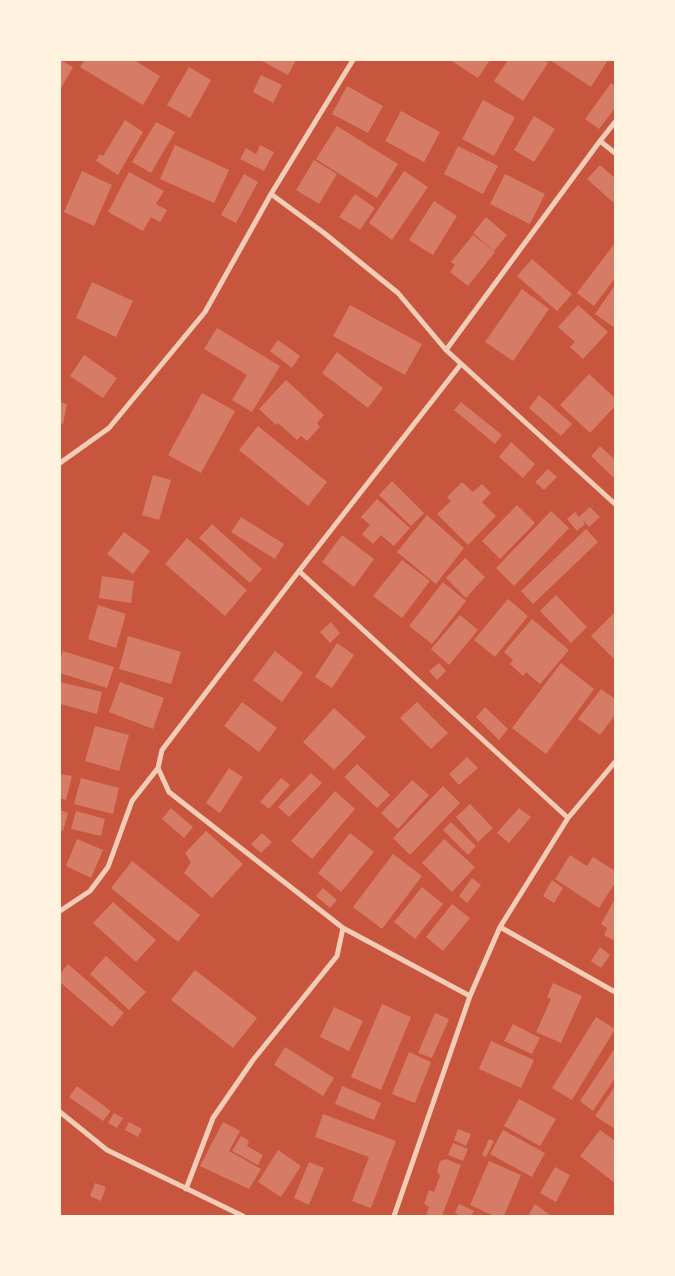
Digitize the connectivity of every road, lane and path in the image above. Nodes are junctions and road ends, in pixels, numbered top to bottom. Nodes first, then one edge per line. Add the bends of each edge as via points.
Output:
1 (353, 60) edge
2 (615, 122) edge
3 (600, 140) junction
4 (615, 153) edge
5 (271, 194) junction
6 (446, 350) junction
7 (461, 364) junction
8 (60, 463) edge
9 (615, 504) edge
10 (299, 571) junction
11 (615, 762) edge
12 (158, 768) junction
13 (568, 818) junction
14 (60, 911) edge
15 (500, 927) junction
16 (343, 928) junction
17 (615, 992) edge
18 (470, 996) junction
19 (60, 1112) edge
20 (186, 1188) junction
21 (243, 1216) edge
22 (394, 1216) edge

1 - 5 street
2 - 3 street
3 - 4 street
3 - 6 street
5 - 6 street via 398,293
5 - 8 street via 205,312 109,428
6 - 7 street
7 - 9 street
7 - 10 street
10 - 12 street via 162,750
10 - 13 street
11 - 13 street
12 - 14 street via 132,801 108,867 90,891
12 - 16 street via 168,792
13 - 15 street
15 - 17 street
15 - 18 street
16 - 18 street
16 - 20 street via 338,956 253,1060 213,1118
18 - 22 street
19 - 20 street via 107,1150
20 - 21 street

